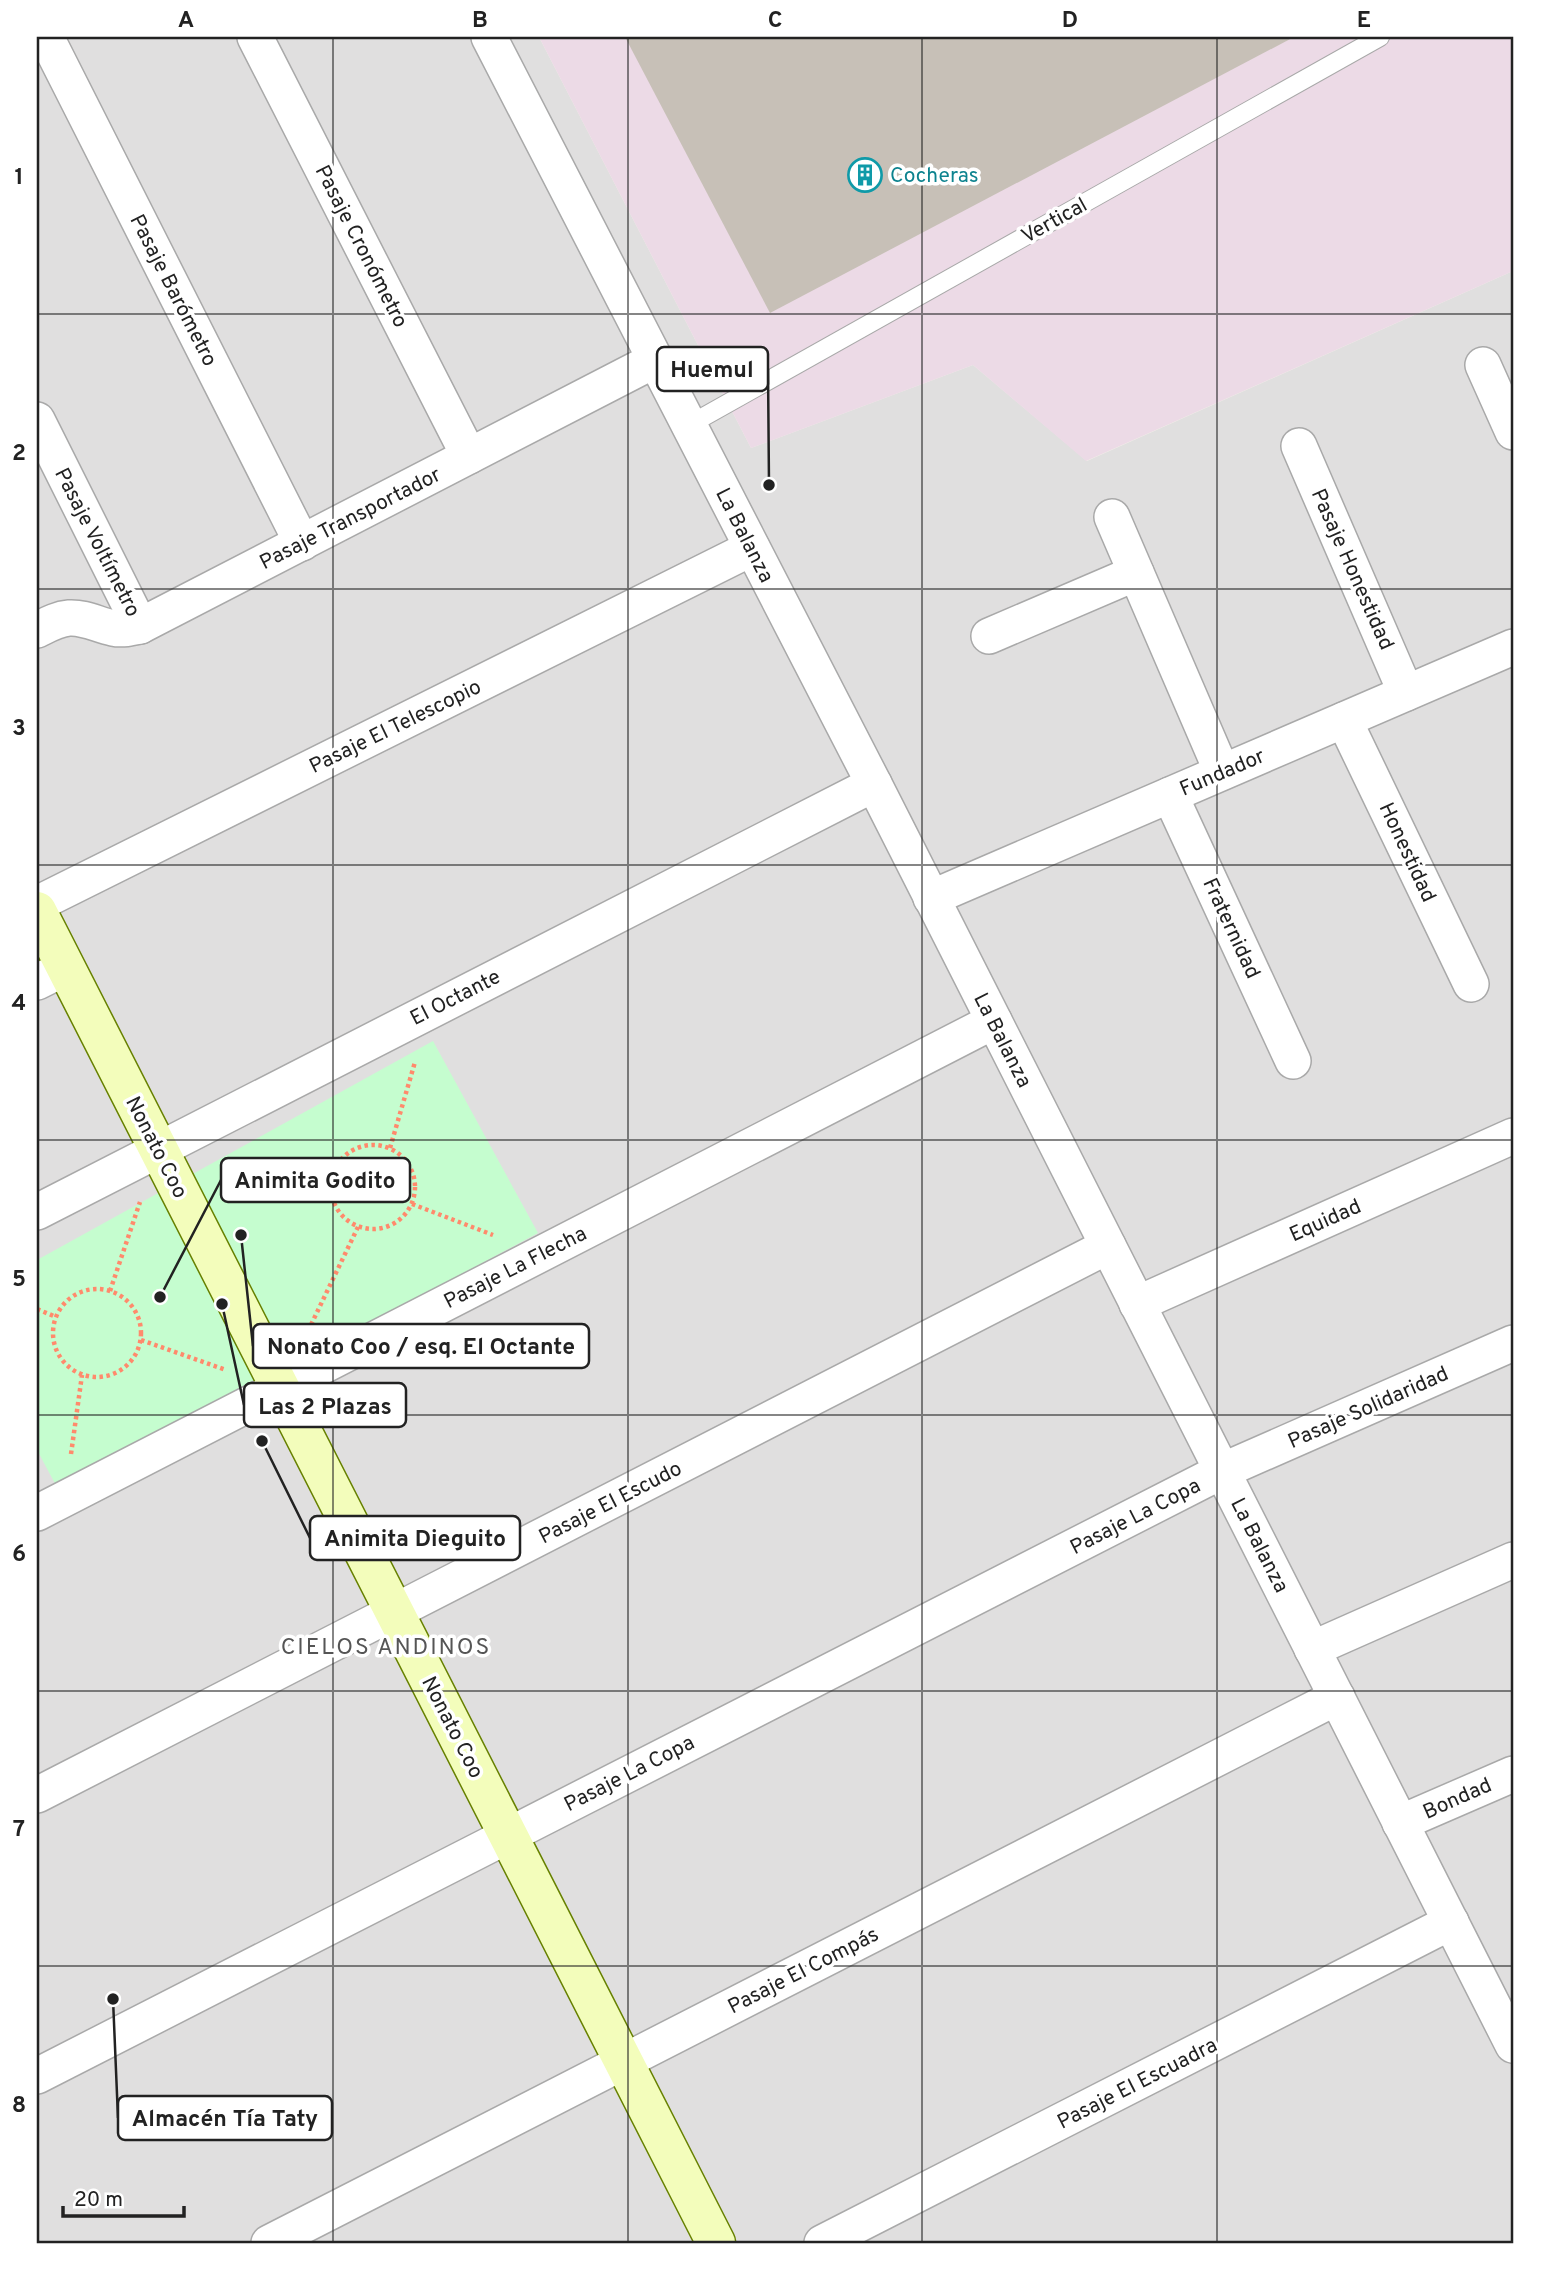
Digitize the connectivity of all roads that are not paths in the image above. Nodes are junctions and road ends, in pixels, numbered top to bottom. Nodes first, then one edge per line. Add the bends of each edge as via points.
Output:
1 (46, 37) edge
2 (255, 37) edge
3 (489, 37) edge
4 (1380, 37) edge
5 (655, 360) junction
6 (1483, 365) dead end
7 (37, 420) edge
8 (689, 425) junction
9 (1513, 432) edge
10 (1299, 446) dead end
11 (469, 456) junction
12 (1112, 517) dead end
13 (302, 543) junction
14 (752, 548) junction
15 (1136, 573) junction
16 (140, 626) junction
17 (37, 630) edge
18 (989, 636) dead end
19 (1513, 647) edge
20 (1406, 693) junction
21 (1344, 720) junction
22 (1222, 772) junction
23 (874, 784) junction
24 (1170, 795) junction
25 (932, 898) junction
26 (37, 904) edge
27 (37, 911) edge
28 (51, 975) edge
29 (1471, 984) dead end
30 (994, 1021) junction
31 (1293, 1061) dead end
32 (1513, 1136) edge
33 (158, 1150) junction
34 (37, 1212) edge
35 (1108, 1247) junction
36 (1137, 1304) junction
37 (1513, 1343) edge
38 (280, 1388) junction
39 (1222, 1471) junction
40 (37, 1513) edge
41 (1513, 1560) edge
42 (394, 1612) junction
43 (1312, 1649) junction
44 (1336, 1697) junction
45 (1513, 1774) edge
46 (37, 1795) edge
47 (1401, 1823) junction
48 (508, 1835) junction
49 (1451, 1922) junction
50 (1501, 1989) edge
51 (1513, 2045) edge
52 (623, 2062) junction
53 (37, 2076) edge
54 (269, 2243) edge
55 (716, 2243) edge
56 (822, 2243) edge

1 - 13 street, Pasaje Barómetro
2 - 11 street, Pasaje Cronómetro
3 - 5 street, La Balanza
4 - 8 lane, Vertical
5 - 8 street, La Balanza
5 - 11 street, Pasaje Transportador
6 - 9 street
7 - 16 street, Pasaje Voltímetro
8 - 14 street, La Balanza
10 - 20 street, Pasaje Honestidad
11 - 13 street, Pasaje Transportador
12 - 15 street
13 - 16 street, Pasaje Transportador
14 - 23 street, La Balanza
14 - 26 street, Pasaje El Telescopio
15 - 18 street
15 - 22 street
16 - 17 street, Pasaje Transportador via 112,628 69,618
19 - 20 street, Fundador
20 - 21 street, Fundador
21 - 22 street, Fundador
21 - 29 street, Honestidad
22 - 24 street, Fundador
23 - 25 street, La Balanza
23 - 33 street, El Octante
24 - 25 street, Fundador
24 - 31 street, Fraternidad
25 - 30 street, La Balanza
27 - 28 main road, Nonato Coo
28 - 33 main road, Nonato Coo
30 - 35 street, La Balanza
30 - 38 street, Pasaje La Flecha
32 - 36 street, Equidad
33 - 34 street, El Octante
33 - 38 main road, Nonato Coo
35 - 36 street, La Balanza
35 - 42 street, Pasaje El Escudo
36 - 39 street, La Balanza
37 - 39 street, Pasaje Solidaridad
38 - 40 street, Pasaje La Flecha
38 - 42 main road, Nonato Coo
39 - 43 street, La Balanza
39 - 48 street, Pasaje La Copa
41 - 43 street
42 - 46 street, Pasaje El Escudo
42 - 48 main road, Nonato Coo
43 - 44 street, La Balanza
44 - 47 street, La Balanza
44 - 52 street, Pasaje El Compás
45 - 47 street, Bondad
47 - 49 street, La Balanza
48 - 52 main road, Nonato Coo
48 - 53 street, Pasaje La Copa
49 - 50 street, La Balanza
49 - 56 street, Pasaje El Escuadra
50 - 51 street, La Balanza
52 - 54 street, Pasaje El Compás
52 - 55 main road, Nonato Coo

